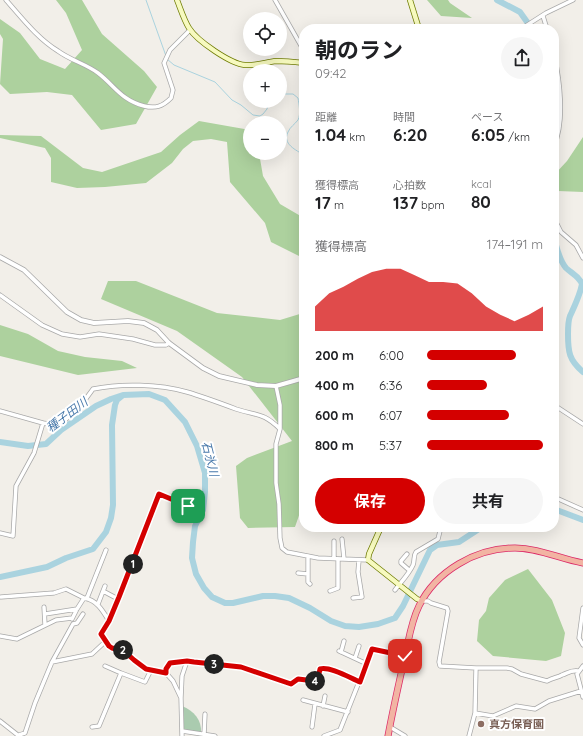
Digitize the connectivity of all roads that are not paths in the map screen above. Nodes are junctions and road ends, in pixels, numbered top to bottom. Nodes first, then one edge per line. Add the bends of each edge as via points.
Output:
1 (6, 0) edge
2 (177, 0) edge
3 (275, 0) edge
4 (410, 0) edge
5 (573, 0) edge
6 (541, 17) junction
7 (417, 24) edge
8 (529, 24) edge
9 (544, 24) edge
10 (190, 30) junction
11 (299, 42) edge
12 (299, 63) edge
13 (559, 86) edge
14 (559, 127) edge
15 (559, 228) edge
16 (0, 258) edge
17 (583, 258) edge
18 (0, 295) edge
19 (169, 343) junction
20 (299, 379) edge
21 (276, 386) junction
22 (559, 408) edge
23 (0, 411) edge
24 (42, 423) junction
25 (583, 424) edge
26 (280, 429) junction
27 (559, 499) edge
28 (188, 506) dead end
29 (583, 510) edge
30 (379, 532) edge
31 (440, 532) edge
32 (0, 533) edge
33 (342, 539) dead end
34 (334, 541) dead end
35 (106, 550) dead end
36 (408, 554) dead end
37 (308, 556) junction
38 (336, 558) junction
39 (344, 559) junction
40 (359, 560) junction
41 (368, 560) junction
42 (583, 563) edge
43 (409, 570) junction
44 (298, 573) dead end
45 (308, 574) junction
46 (310, 584) dead end
47 (400, 585) junction
48 (105, 586) dead end
49 (395, 590) dead end
50 (103, 591) junction
51 (330, 591) dead end
52 (2, 597) dead end
53 (86, 598) junction
54 (353, 598) dead end
55 (118, 599) junction
56 (419, 600) junction
57 (98, 604) junction
58 (44, 607) dead end
59 (583, 608) edge
60 (77, 609) junction
61 (44, 614) junction
62 (83, 614) dead end
63 (72, 618) junction
64 (109, 621) junction
65 (73, 624) junction
66 (45, 625) junction
67 (0, 636) edge
68 (106, 641) junction
69 (344, 641) dead end
70 (359, 646) dead end
71 (583, 646) edge
72 (405, 656) junction
73 (355, 658) junction
74 (187, 661) junction
75 (52, 662) junction
76 (367, 664) junction
77 (105, 666) dead end
78 (583, 666) edge
79 (476, 668) junction
80 (151, 670) junction
81 (578, 671) junction
82 (121, 672) junction
83 (166, 673) junction
84 (360, 682) junction
85 (581, 691) junction
86 (325, 696) dead end
87 (583, 697) edge
88 (180, 698) junction
89 (303, 700) dead end
90 (315, 704) junction
91 (323, 706) junction
92 (348, 712) junction
93 (475, 713) junction
94 (205, 714) dead end
95 (0, 721) edge
96 (312, 727) dead end
97 (390, 727) junction
98 (92, 728) dead end
99 (182, 731) junction
100 (204, 735) junction
101 (19, 736) edge
102 (182, 736) edge
103 (215, 736) edge
104 (324, 736) edge
105 (388, 736) edge
106 (405, 736) edge
107 (469, 736) edge

1 - 10 street via 57,51 98,73 135,104 149,107 159,107 172,98 173,90 164,63 170,50
2 - 10 main road
3 - 11 street
4 - 7 main road
5 - 6 street
6 - 8 street
6 - 9 street
10 - 12 main road via 223,56 239,64 256,65 275,61
13 - 14 street
15 - 17 street via 576,245
16 - 19 street via 24,270 67,312 81,320 94,323 144,323 157,330
18 - 19 street via 42,325 62,334 80,337 99,334 155,345
19 - 21 street via 203,368 219,376 257,385
20 - 21 street
21 - 26 street via 280,405
22 - 25 street
23 - 24 street
24 - 26 street via 61,424 82,404 93,389 146,386 186,392 263,416
24 - 32 street via 34,453 16,486 13,536
26 - 37 street via 276,444 276,483 282,548 287,552
27 - 29 street
28 - 55 street via 159,494
30 - 41 main road
31 - 43 street via 438,539 416,552 414,563
33 - 39 street
34 - 38 street
35 - 53 street
36 - 43 street via 401,561
37 - 38 street
37 - 45 street
38 - 39 street
38 - 51 street via 338,588
39 - 40 street
40 - 41 street
40 - 54 street via 362,597
41 - 47 main road
42 - 56 highway via 526,549 491,550 451,569
43 - 47 street
44 - 45 street
45 - 46 street
47 - 49 street
47 - 56 main road
48 - 50 street
50 - 55 street
50 - 57 street
52 - 53 street via 54,593 66,589
53 - 57 street
53 - 60 street
55 - 64 street
56 - 72 highway
56 - 79 street via 447,608 448,611 440,666
57 - 64 street
58 - 61 street
59 - 71 street via 579,638
60 - 61 street
60 - 63 street
61 - 66 street
62 - 65 street via 77,623
63 - 65 street
63 - 66 street via 56,620
64 - 68 street via 101,634
65 - 75 street
66 - 67 street via 17,639
68 - 75 street via 92,654
68 - 80 street via 112,648 124,651 146,669
69 - 73 street via 340,652
70 - 73 street
72 - 76 street via 372,649
72 - 97 highway
73 - 76 street
74 - 83 street via 170,663
74 - 84 street via 241,667 291,684 298,679 315,681 322,668
74 - 88 street via 182,676
75 - 101 street via 25,733
76 - 84 street
77 - 82 street
78 - 81 street
79 - 81 street via 507,668 547,681 568,672
79 - 93 street
80 - 82 street via 145,682
80 - 83 street
81 - 85 street
82 - 98 street via 99,726
83 - 88 street via 173,681
84 - 92 street
85 - 87 street
85 - 93 street via 549,701 535,709 516,706 493,716
86 - 91 street
88 - 99 street
89 - 90 street
90 - 91 street
90 - 96 street
91 - 92 street
92 - 104 street via 340,730
93 - 107 street
94 - 100 street
95 - 101 street
97 - 105 highway
97 - 106 street
99 - 100 street
99 - 102 street
100 - 103 street

